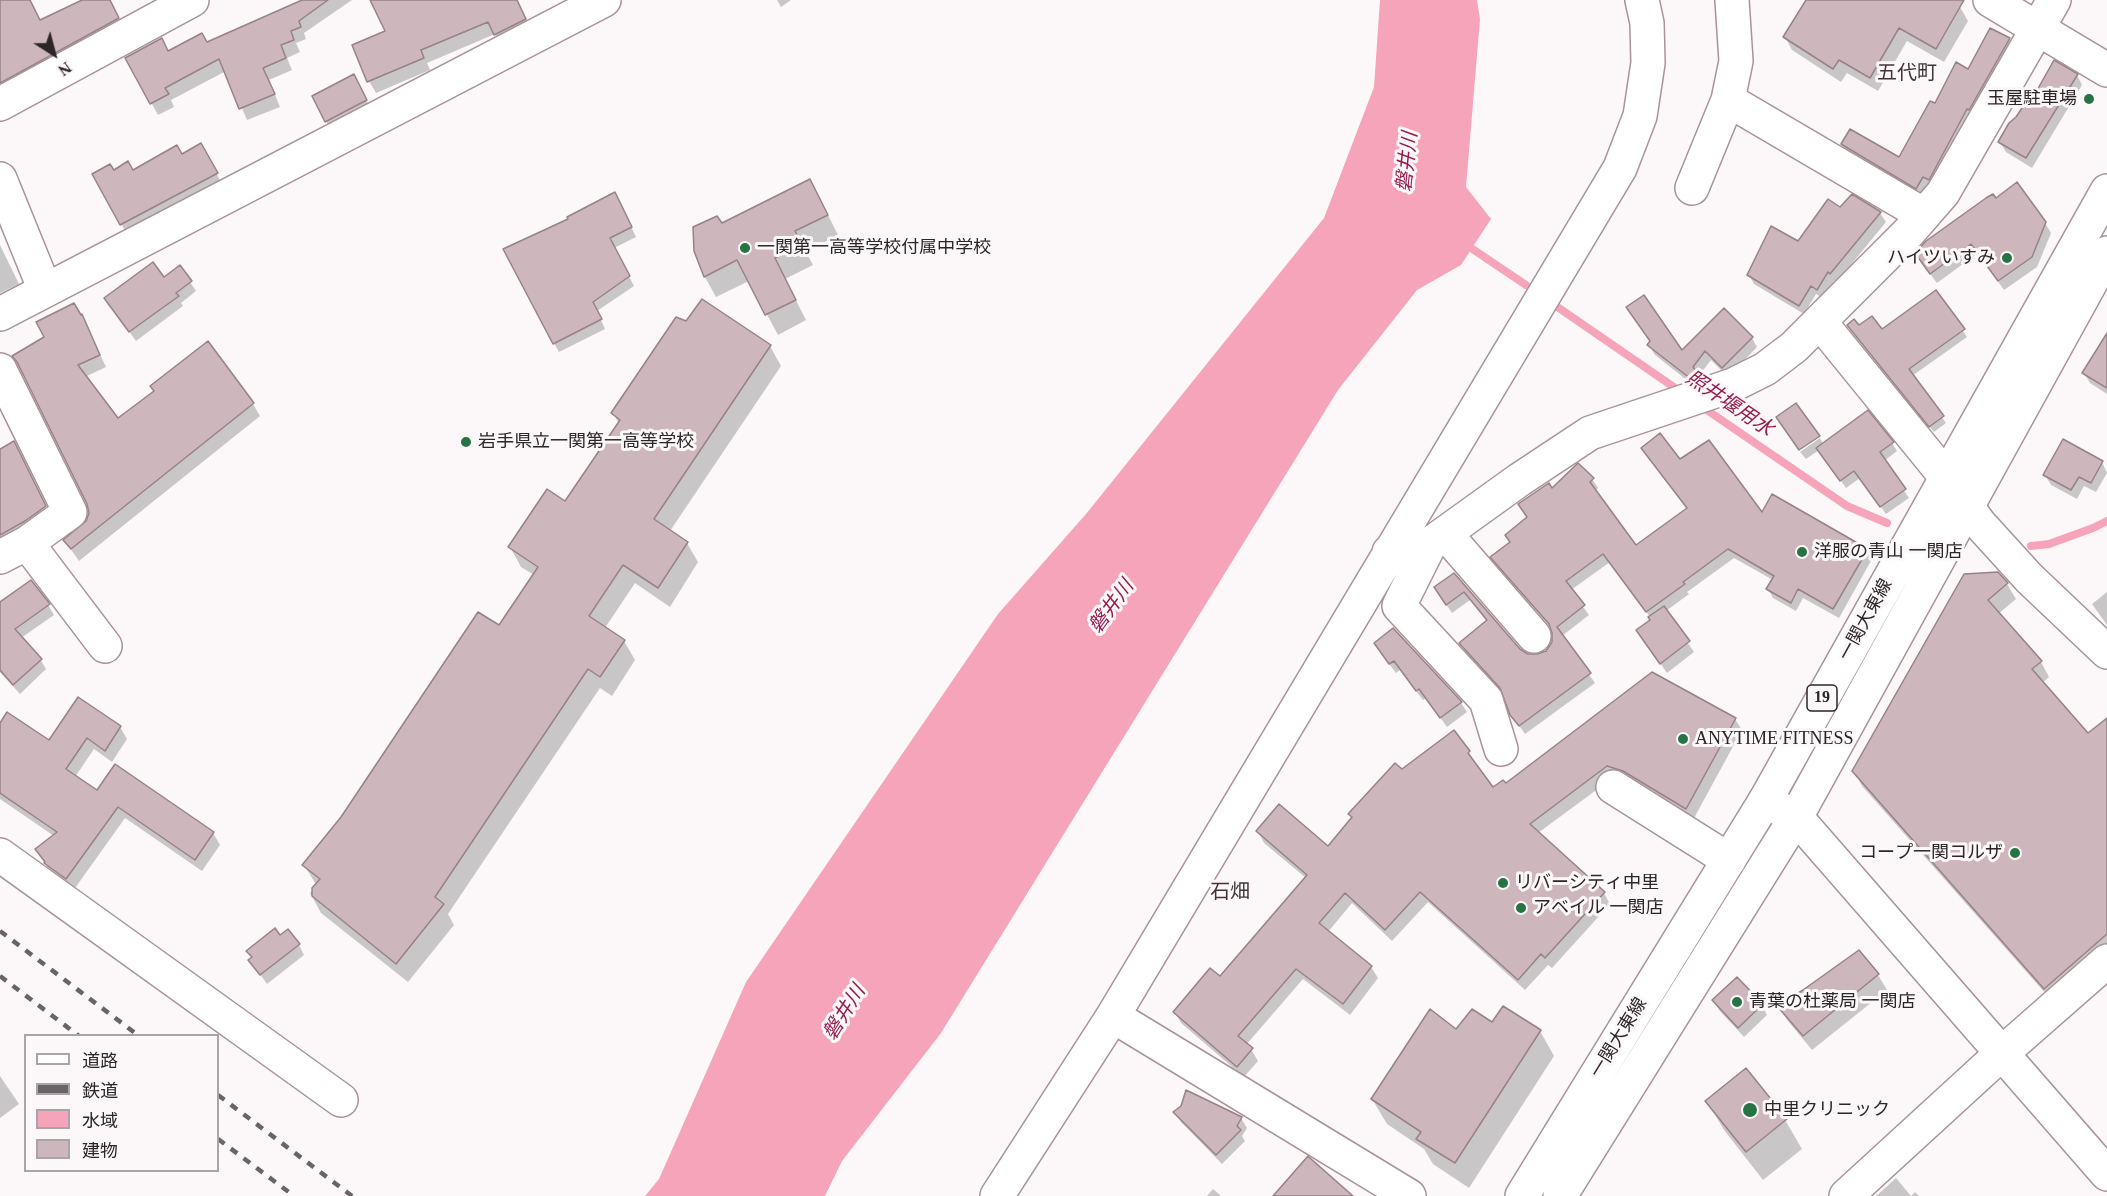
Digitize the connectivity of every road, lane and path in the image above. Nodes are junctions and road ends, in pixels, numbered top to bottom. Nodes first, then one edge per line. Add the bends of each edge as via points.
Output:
1 (192, 0) edge
2 (604, 0) edge
3 (1642, 0) edge
4 (1732, 0) edge
5 (1990, 0) edge
6 (2054, 0) edge
7 (2038, 29) junction
8 (2107, 70) edge
9 (1728, 100) junction
10 (0, 104) edge
11 (0, 179) edge
12 (1692, 188) dead end
13 (2107, 191) edge
14 (1924, 215) junction
15 (2107, 254) edge
16 (45, 290) junction
17 (0, 314) edge
18 (1820, 322) junction
19 (0, 370) edge
20 (1946, 477) junction
21 (1966, 507) junction
22 (1437, 539) junction
23 (14, 550) edge
24 (1389, 552) junction
25 (1534, 636) dead end
26 (105, 646) dead end
27 (2107, 652) edge
28 (1502, 749) dead end
29 (1613, 787) dead end
30 (1765, 801) junction
31 (1796, 817) junction
32 (0, 855) edge
33 (1729, 860) junction
34 (2107, 961) edge
35 (1113, 1016) junction
36 (2001, 1054) junction
37 (341, 1100) dead end
38 (2107, 1174) edge
39 (997, 1196) edge
40 (1409, 1196) edge
41 (1522, 1196) edge
42 (1560, 1196) edge
43 (1846, 1196) edge

1 - 10 street
2 - 16 street
3 - 24 street via 1648,63 1640,116 1620,168
4 - 9 street via 1736,61
5 - 7 street
6 - 7 street
7 - 8 street
7 - 14 street via 1943,193
9 - 12 street
9 - 14 street
11 - 16 street
13 - 20 street, 一関大東線 / 19
14 - 18 street
15 - 21 street, 一関大東線 / 19
16 - 17 street
18 - 20 street
18 - 22 street via 1765,369 1733,385 1590,433
19 - 23 street via 70,512
20 - 21 street
20 - 30 street, 一関大東線 / 19
21 - 27 street via 2030,578
21 - 31 street, 一関大東線 / 19
22 - 24 street
22 - 25 street
22 - 28 street via 1399,606 1486,700
23 - 26 street
24 - 35 street
29 - 33 street
30 - 31 street
30 - 33 street, 一関大東線 / 19
31 - 36 street
31 - 42 street, 一関大東線 / 19
32 - 37 street
33 - 41 street, 一関大東線 / 19
34 - 36 street
35 - 39 street
35 - 40 street
36 - 38 street
36 - 43 street

